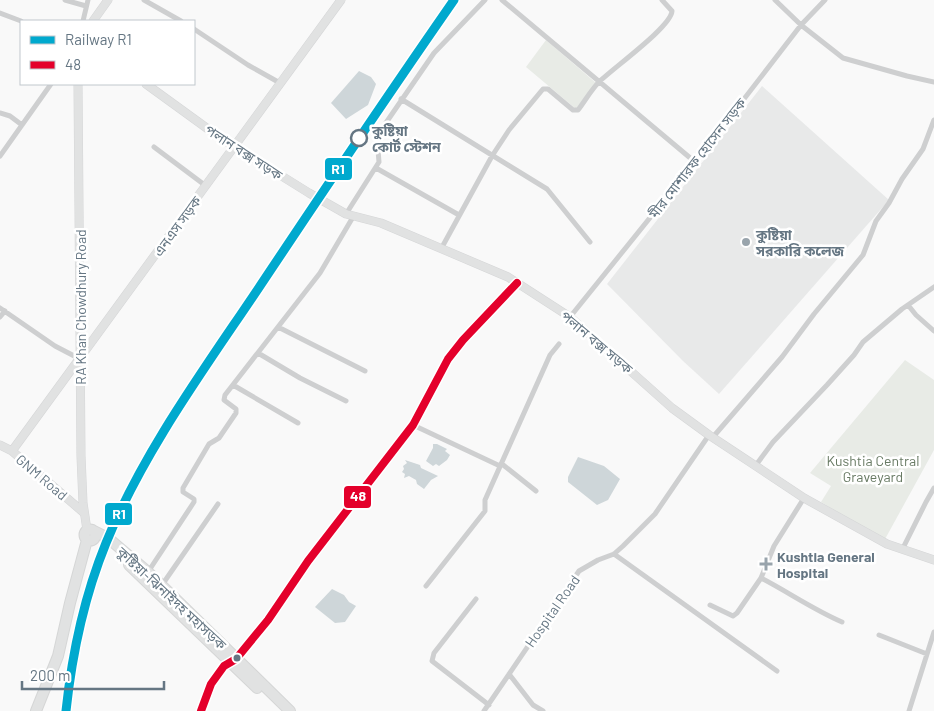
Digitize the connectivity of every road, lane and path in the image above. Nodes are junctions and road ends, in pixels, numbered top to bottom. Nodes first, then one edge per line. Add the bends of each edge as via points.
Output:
1 (65, 0) edge
2 (108, 0) edge
3 (144, 0) edge
4 (486, 0) edge
5 (502, 0) edge
6 (662, 0) edge
7 (775, 0) edge
8 (826, 0) edge
9 (337, 1) edge
10 (87, 3) edge
11 (0, 13) edge
12 (83, 20) edge
13 (94, 20) edge
14 (179, 20) edge
15 (20, 22) edge
16 (801, 25) junction
17 (195, 30) edge
18 (599, 82) junction
19 (934, 82) edge
20 (280, 83) junction
21 (50, 85) edge
22 (78, 85) edge
23 (147, 85) edge
24 (401, 99) junction
25 (0, 113) edge
26 (934, 120) edge
27 (22, 125) junction
28 (154, 147) dead end
29 (234, 147) junction
30 (0, 156) edge
31 (492, 156) junction
32 (695, 162) junction
33 (376, 168) junction
34 (206, 186) junction
35 (350, 215) junction
36 (459, 215) junction
37 (590, 242) dead end
38 (441, 249) junction
39 (517, 283) junction
40 (934, 287) edge
41 (908, 305) junction
42 (2, 309) edge
43 (570, 316) junction
44 (0, 317) edge
45 (278, 327) junction
46 (934, 331) edge
47 (559, 344) dead end
48 (258, 353) junction
49 (80, 359) junction
50 (364, 371) dead end
51 (233, 385) junction
52 (346, 401) dead end
53 (298, 423) dead end
54 (414, 425) junction
55 (711, 436) junction
56 (0, 445) edge
57 (12, 452) junction
58 (501, 465) junction
59 (756, 465) junction
60 (934, 488) edge
61 (536, 491) dead end
62 (804, 498) junction
63 (218, 504) dead end
64 (84, 512) junction
65 (90, 535) junction
66 (902, 550) junction
67 (614, 554) junction
68 (934, 560) edge
69 (133, 564) junction
70 (148, 572) junction
71 (761, 578) junction
72 (162, 585) junction
73 (426, 586) dead end
74 (476, 599) dead end
75 (710, 605) dead end
76 (178, 606) junction
77 (842, 622) dead end
78 (934, 632) edge
79 (878, 635) dead end
80 (927, 654) junction
81 (233, 661) junction
82 (777, 671) dead end
83 (509, 674) junction
84 (489, 705) junction
85 (36, 711) edge
86 (201, 711) edge
87 (282, 711) edge
88 (290, 711) edge
89 (484, 711) edge
90 (543, 711) edge
91 (909, 711) edge

1 - 10 street
2 - 13 main road
3 - 14 street
4 - 24 street via 434,53
5 - 18 street
6 - 18 street via 672,16
7 - 16 street
8 - 16 street, মীর মোশারফ হোসেন সড়ক
9 - 20 main road, এনএস সড়ক
10 - 12 street
11 - 15 street
16 - 19 street via 843,58
16 - 32 street, মীর মোশারফ হোসেন সড়ক
17 - 20 street
18 - 31 street via 576,111 548,89 543,89
18 - 32 street
20 - 29 main road, এনএস সড়ক
21 - 27 street
22 - 49 main road, RA Khan Chowdhury Road
23 - 29 main road, পলান বক্স সড়ক
24 - 31 street
24 - 33 street via 381,130
25 - 27 street
26 - 55 street, Hospital Road via 923,149 876,221 863,256 782,357
27 - 30 street
28 - 34 street
29 - 34 main road, এনএস সড়ক
29 - 35 main road, পলান বক্স সড়ক
31 - 36 street
31 - 37 street via 547,189
32 - 43 street, মীর মোশারফ হোসেন সড়ক
33 - 35 street
33 - 36 street
34 - 49 main road, এনএস সড়ক
35 - 38 main road, পলান বক্স সড়ক via 381,223
35 - 45 street via 320,273
36 - 38 street
38 - 39 main road, পলান বক্স সড়ক
39 - 43 main road, পলান বক্স সড়ক
39 - 54 street via 448,359
40 - 41 street
41 - 46 street
41 - 59 street via 863,342
42 - 44 street
42 - 49 street via 55,346
43 - 55 main road, পলান বক্স সড়ক via 672,408
45 - 48 street
45 - 50 street
47 - 58 street via 550,355
48 - 51 street
48 - 52 street
49 - 57 main road, এনএস সড়ক
49 - 64 main road, RA Khan Chowdhury Road
51 - 53 street
51 - 70 street via 224,398 236,413 219,438 208,444 183,488 194,502
54 - 58 street
54 - 81 street via 308,561 268,620
55 - 59 main road, পলান বক্স সড়ক
55 - 67 street, Hospital Road via 655,514
56 - 57 main road, GNM Road
57 - 64 main road, GNM Road
58 - 61 street
58 - 73 street via 485,500 485,511
59 - 62 main road, পলান বক্স সড়ক
60 - 66 street
62 - 66 main road, পলান বক্স সড়ক
62 - 71 street via 774,546
63 - 72 street
64 - 65 main road, RA Khan Chowdhury Road
65 - 69 highway, কুষ্টিয়া-ঝিনাইদহ মহাসড়ক
65 - 85 highway via 58,656
66 - 68 main road, পলান বক্স সড়ক
67 - 82 street
67 - 83 street, Hospital Road via 579,571
69 - 70 highway, কুষ্টিয়া-ঝিনাইদহ মহাসড়ক
69 - 76 highway, কুষ্টিয়া-ঝিনাইদহ মহাসড়ক
70 - 72 highway, কুষ্টিয়া-ঝিনাইদহ মহাসড়ক
71 - 75 street via 733,616
71 - 77 street
72 - 76 highway, কুষ্টিয়া-ঝিনাইদহ মহাসড়ক
74 - 84 street via 432,660
76 - 81 highway, কুষ্টিয়া-ঝিনাইদহ মহাসড়ক
78 - 80 street
79 - 80 street
80 - 91 street
81 - 86 street via 224,666 211,684
81 - 87 highway, কুষ্টিয়া-ঝিনাইদহ মহাসড়ক
81 - 88 highway, কুষ্টিয়া-ঝিনাইদহ মহাসড়ক
83 - 84 street, Hospital Road
83 - 90 street via 533,705
84 - 89 street, Hospital Road

